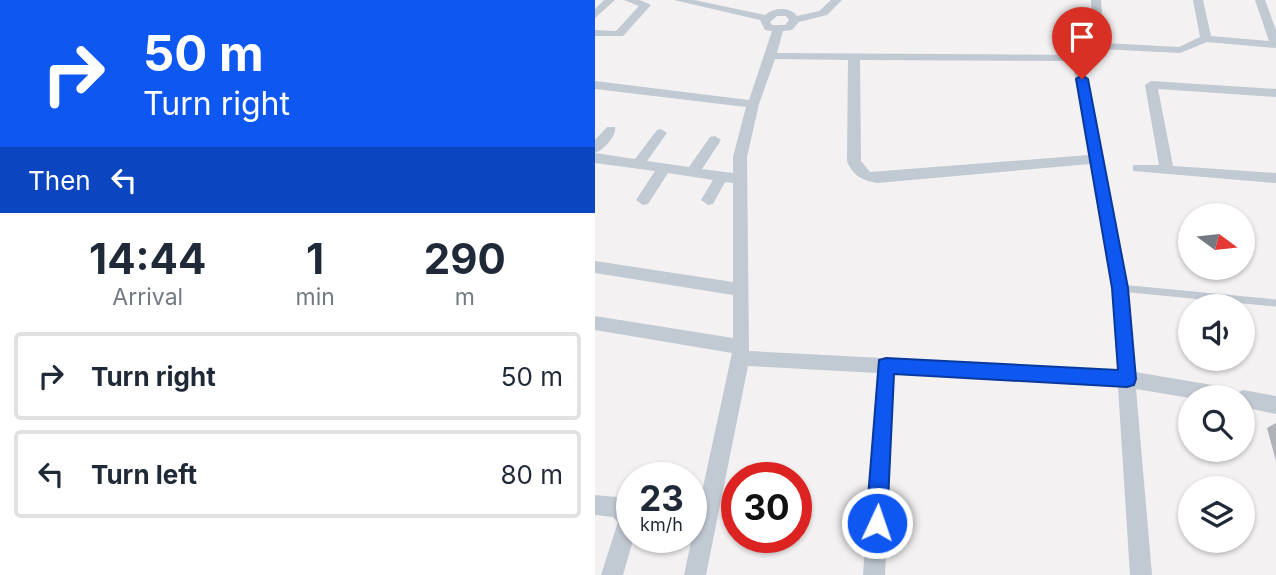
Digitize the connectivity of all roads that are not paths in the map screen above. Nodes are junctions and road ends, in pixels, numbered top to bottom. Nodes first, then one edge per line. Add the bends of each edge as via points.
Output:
1 (610, 0) edge
2 (629, 0) edge
3 (679, 0) edge
4 (837, 0) edge
5 (1096, 0) edge
6 (1198, 0) edge
7 (1260, 0) edge
8 (595, 15) edge
9 (795, 20) junction
10 (772, 24) junction
11 (595, 33) edge
12 (1206, 39) junction
13 (1276, 45) edge
14 (1099, 46) junction
15 (772, 56) junction
16 (855, 56) junction
17 (1077, 58) junction
18 (595, 85) edge
19 (1276, 93) edge
20 (753, 104) junction
21 (611, 130) dead end
22 (661, 133) dead end
23 (715, 140) dead end
24 (597, 159) edge
25 (1096, 159) junction
26 (638, 164) junction
27 (664, 168) junction
28 (1138, 169) dead end
29 (1167, 170) junction
30 (693, 172) junction
31 (722, 176) junction
32 (1276, 178) edge
33 (740, 179) junction
34 (643, 200) dead end
35 (708, 200) dead end
36 (595, 267) edge
37 (1120, 288) junction
38 (741, 290) junction
39 (1276, 303) edge
40 (595, 323) edge
41 (741, 353) junction
42 (886, 366) junction
43 (1127, 379) junction
44 (1178, 388) edge
45 (1255, 401) edge
46 (1276, 405) edge
47 (595, 505) edge
48 (612, 575) edge
49 (695, 575) edge
50 (874, 575) edge
51 (1142, 575) edge

1 - 8 street
2 - 11 street via 646,5 619,34
3 - 10 street
4 - 9 street via 823,13
5 - 14 street
6 - 12 street
7 - 13 street
9 - 10 street via 792,25
9 - 10 street via 784,12
10 - 15 street
12 - 13 street
12 - 14 street via 1180,50
14 - 17 street
15 - 16 street
15 - 20 street
16 - 17 street
16 - 25 street via 854,161 860,173 877,178
17 - 25 street
18 - 20 street
19 - 29 street via 1151,85
20 - 33 street via 740,157
21 - 24 street
22 - 26 street
23 - 30 street
24 - 26 street
25 - 37 street
26 - 27 street
27 - 30 street
27 - 34 street
28 - 29 street
29 - 32 street
30 - 31 street
31 - 33 street
31 - 35 street
33 - 38 street
36 - 38 street
37 - 39 lane
37 - 43 street
38 - 41 street
40 - 41 street
41 - 42 street
41 - 49 street
42 - 43 street
42 - 50 street
43 - 44 street
43 - 51 street
45 - 46 street
47 - 48 street via 626,513 628,522

